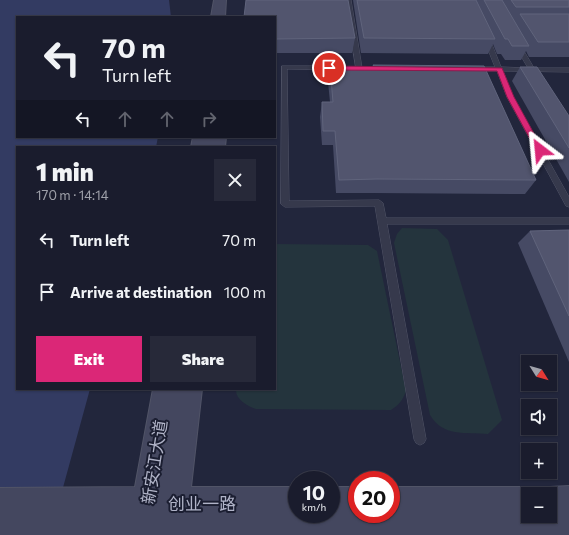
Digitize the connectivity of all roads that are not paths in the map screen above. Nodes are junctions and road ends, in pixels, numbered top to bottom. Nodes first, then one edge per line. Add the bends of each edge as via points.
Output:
1 (220, 0) edge
2 (231, 0) edge
3 (348, 0) edge
4 (218, 16) edge
5 (230, 16) edge
6 (484, 33) edge
7 (513, 38) edge
8 (359, 68) junction
9 (367, 68) edge
10 (468, 69) edge
11 (500, 69) junction
12 (532, 70) junction
13 (566, 70) edge
14 (569, 77) edge
15 (276, 101) edge
16 (284, 101) junction
17 (569, 204) edge
18 (382, 221) junction
19 (569, 221) edge
20 (166, 390) edge
21 (189, 390) edge
22 (420, 439) dead end
23 (400, 502) edge
24 (521, 502) edge
25 (557, 502) edge
26 (569, 502) edge
27 (0, 503) edge
28 (288, 503) edge
29 (105, 517) junction
30 (158, 523) edge
31 (569, 530) edge
32 (0, 532) edge

1 - 4 street
2 - 5 street
3 - 8 lane
6 - 11 lane
7 - 12 lane
8 - 9 lane
8 - 16 lane via 284,67
10 - 11 lane
11 - 12 lane
11 - 17 lane via 510,97
12 - 13 lane
13 - 14 lane
15 - 16 lane
16 - 18 lane via 285,204 379,203
18 - 19 lane
18 - 22 lane
20 - 30 street, 新安江大道
21 - 30 street, 新安江大道
23 - 24 street
25 - 26 street
27 - 29 street
28 - 30 street, 创业一路
29 - 30 street, 创业一路
29 - 32 street
30 - 31 street, 创业一路

